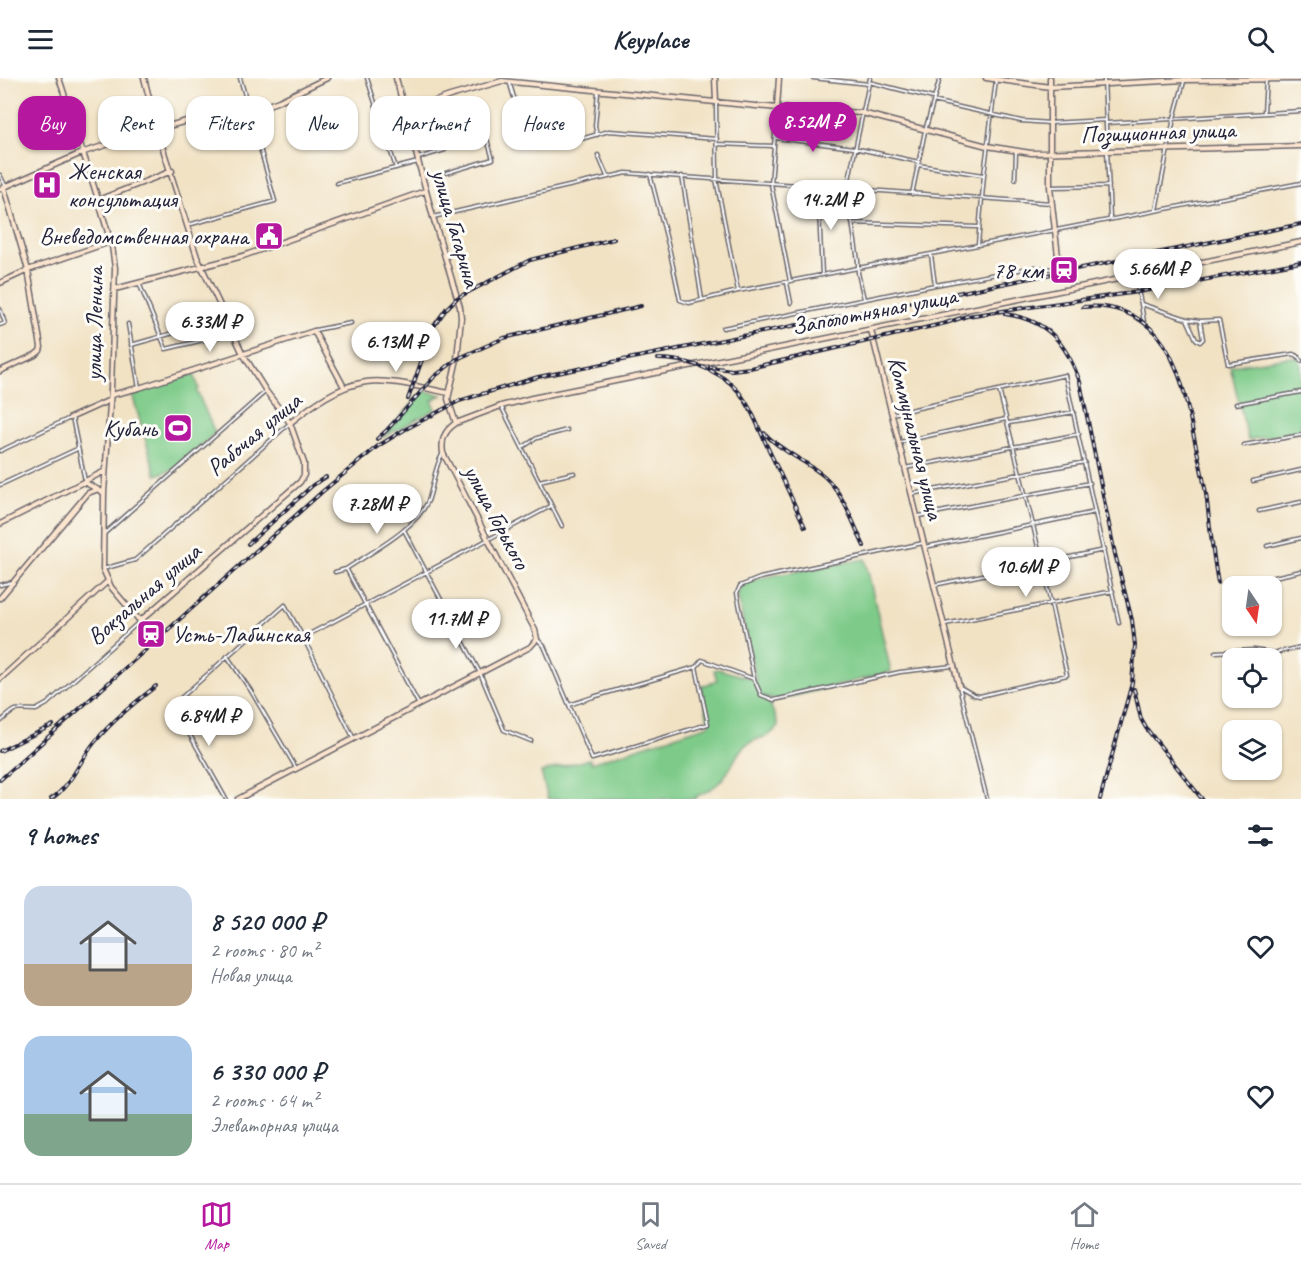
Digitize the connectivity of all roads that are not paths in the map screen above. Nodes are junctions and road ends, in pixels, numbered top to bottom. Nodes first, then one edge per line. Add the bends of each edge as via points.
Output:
1 (59, 78) edge
2 (144, 78) edge
3 (240, 78) edge
4 (327, 78) edge
5 (367, 78) edge
6 (396, 78) edge
7 (536, 78) edge
8 (716, 78) edge
9 (778, 78) edge
10 (813, 78) edge
11 (940, 78) edge
12 (986, 78) edge
13 (1050, 78) edge
14 (1104, 78) edge
15 (996, 79) edge
16 (1185, 79) edge
17 (1301, 79) edge
18 (1266, 80) junction
19 (509, 81) junction
20 (869, 81) edge
21 (535, 84) junction
22 (1104, 86) junction
23 (1050, 87) junction
24 (598, 92) junction
25 (149, 96) edge
26 (245, 96) edge
27 (401, 96) edge
28 (452, 96) edge
29 (514, 96) edge
30 (933, 100) junction
31 (716, 102) junction
32 (274, 103) edge
33 (777, 108) junction
34 (1301, 111) edge
35 (1264, 112) junction
36 (862, 113) junction
37 (992, 115) junction
38 (1174, 118) junction
39 (1106, 122) junction
40 (1050, 123) junction
41 (925, 131) junction
42 (597, 135) junction
43 (585, 138) edge
44 (775, 138) junction
45 (717, 139) junction
46 (717, 144) junction
47 (774, 146) junction
48 (987, 146) junction
49 (1301, 146) edge
50 (98, 148) edge
51 (854, 148) junction
52 (1167, 149) junction
53 (164, 150) edge
54 (260, 150) edge
55 (415, 150) edge
56 (1016, 151) junction
57 (1108, 151) junction
58 (84, 152) junction
59 (1049, 153) junction
60 (598, 155) dead end
61 (418, 160) junction
62 (918, 164) junction
63 (396, 168) junction
64 (172, 171) junction
65 (446, 173) dead end
66 (650, 174) junction
67 (0, 175) edge
68 (984, 175) junction
69 (607, 176) junction
70 (682, 176) junction
71 (717, 179) junction
72 (1015, 179) dead end
73 (337, 183) dead end
74 (1301, 183) edge
75 (771, 184) junction
76 (1109, 186) junction
77 (1050, 187) junction
78 (3, 188) edge
79 (818, 188) junction
80 (847, 189) junction
81 (425, 191) junction
82 (912, 194) junction
83 (981, 199) junction
84 (98, 200) junction
85 (1052, 203) junction
86 (1156, 210) junction
87 (433, 218) junction
88 (1110, 219) junction
89 (852, 223) junction
90 (188, 225) junction
91 (979, 227) junction
92 (1055, 230) junction
93 (110, 242) junction
94 (1301, 242) edge
95 (978, 244) junction
96 (930, 255) junction
97 (1059, 265) joint
98 (204, 267) junction
99 (858, 267) junction
100 (28, 270) junction
101 (822, 275) junction
102 (1135, 275) junction
103 (788, 281) junction
104 (0, 283) edge
105 (139, 283) junction
106 (934, 285) junction
107 (115, 289) junction
108 (738, 291) junction
109 (864, 299) junction
110 (702, 300) junction
111 (791, 303) dead end
112 (1141, 304) junction
113 (0, 309) edge
114 (1187, 319) junction
115 (1200, 321) junction
116 (1144, 322) dead end
117 (351, 323) dead end
118 (128, 324) dead end
119 (0, 325) edge
120 (190, 326) dead end
121 (723, 328) dead end
122 (871, 330) junction
123 (314, 331) junction
124 (232, 333) junction
125 (162, 337) junction
126 (131, 345) junction
127 (243, 354) junction
128 (1301, 361) edge
129 (0, 371) edge
130 (344, 387) junction
131 (139, 388) junction
132 (999, 390) junction
133 (266, 392) junction
134 (1301, 392) edge
135 (449, 393) junction
136 (110, 397) junction
137 (1236, 404) dead end
138 (501, 406) junction
139 (1074, 412) junction
140 (891, 414) junction
141 (71, 418) junction
142 (1006, 419) junction
143 (290, 423) junction
144 (456, 423) junction
145 (1007, 424) junction
146 (567, 430) dead end
147 (1079, 434) junction
148 (1301, 435) edge
149 (898, 442) junction
150 (1244, 445) dead end
151 (1014, 446) junction
152 (522, 447) junction
153 (78, 449) junction
154 (0, 451) edge
155 (443, 453) junction
156 (1085, 462) junction
157 (904, 469) junction
158 (1301, 470) edge
159 (105, 471) junction
160 (574, 473) dead end
161 (1020, 474) junction
162 (100, 475) junction
163 (539, 481) junction
164 (1253, 481) dead end
165 (84, 482) junction
166 (1090, 483) junction
167 (0, 485) edge
168 (91, 486) junction
169 (96, 490) junction
170 (88, 493) junction
171 (104, 493) junction
172 (911, 494) junction
173 (1024, 495) junction
174 (1301, 502) edge
175 (551, 506) junction
176 (1259, 511) dead end
177 (1095, 512) junction
178 (916, 516) junction
179 (0, 524) edge
180 (1033, 525) junction
181 (562, 526) dead end
182 (404, 530) junction
183 (103, 535) junction
184 (488, 538) junction
185 (1301, 538) edge
186 (923, 545) junction
187 (1267, 546) dead end
188 (1104, 550) junction
189 (1041, 563) junction
190 (103, 569) junction
191 (346, 569) junction
192 (1301, 571) edge
193 (335, 572) dead end
194 (427, 573) junction
195 (1278, 576) edge
196 (108, 581) junction
197 (13, 582) junction
198 (0, 585) edge
199 (933, 586) junction
200 (1113, 591) junction
201 (0, 598) edge
202 (1051, 603) junction
203 (365, 605) junction
204 (140, 621) junction
205 (1119, 623) dead end
206 (943, 625) junction
207 (303, 637) junction
208 (537, 639) junction
209 (1301, 647) edge
210 (1215, 652) dead end
211 (227, 656) junction
212 (953, 666) junction
213 (696, 667) junction
214 (480, 673) junction
215 (0, 679) edge
216 (754, 679) junction
217 (959, 686) junction
218 (419, 705) junction
219 (569, 705) junction
220 (0, 723) edge
221 (354, 739) junction
222 (531, 741) dead end
223 (296, 768) junction
224 (226, 799) edge
225 (238, 799) edge
226 (987, 799) edge

1 - 58 street, улица Ленина
2 - 25 street
3 - 26 street
4 - 32 street
5 - 63 street
6 - 27 street, улица Гагарина
7 - 21 street
8 - 31 street
9 - 33 street
10 - 20 street
11 - 30 street
12 - 15 street
13 - 23 street
14 - 22 street
15 - 23 street
15 - 37 street
16 - 18 street
16 - 22 street
16 - 38 street
17 - 18 street
18 - 35 street
19 - 21 street, Позиционная улица
19 - 28 street, Позиционная улица
19 - 29 street
20 - 30 street
20 - 36 street
21 - 24 street, Позиционная улица
22 - 23 street
22 - 39 street
23 - 40 street
24 - 31 street, Позиционная улица
24 - 42 street
30 - 37 street
30 - 41 street
31 - 33 street, Позиционная улица
31 - 45 street
33 - 36 street, Позиционная улица
33 - 44 street
34 - 35 street
35 - 38 street
36 - 41 street, Позиционная улица
36 - 51 street
37 - 40 street
37 - 48 street
38 - 39 street
38 - 52 street
39 - 40 street
39 - 57 street
40 - 59 street
41 - 48 street, Позиционная улица
41 - 62 street
42 - 43 street
42 - 45 street via 609,131
44 - 47 street
44 - 51 street
45 - 46 street
46 - 47 street
46 - 71 street
47 - 75 street
48 - 56 street, Позиционная улица
48 - 68 street
49 - 52 street, Позиционная улица
50 - 58 street
51 - 62 street
51 - 80 street
52 - 57 street, Позиционная улица
52 - 86 street
53 - 64 street
54 - 90 street via 275,201
55 - 61 street, улица Гагарина
56 - 59 street, Позиционная улица
56 - 72 street
57 - 59 street, Позиционная улица
57 - 76 street
58 - 78 street
58 - 84 street, улица Ленина
59 - 77 street
60 - 69 street
61 - 63 street
61 - 65 street via 445,150 446,143 460,134 483,126 493,159
61 - 81 street, улица Гагарина
62 - 68 street
62 - 82 street
63 - 73 street
64 - 84 street
64 - 90 street
66 - 69 street
66 - 70 street
66 - 110 street via 680,300
67 - 78 street
68 - 83 street
69 - 87 street
70 - 71 street
70 - 110 street
71 - 75 street
71 - 108 street
74 - 86 street
75 - 79 street
75 - 103 street
76 - 77 street
76 - 88 street
77 - 85 street
78 - 100 street
79 - 80 street
79 - 101 street
80 - 82 street
80 - 89 street
81 - 87 street, улица Гагарина
81 - 98 street
82 - 83 street
83 - 85 street
83 - 91 street
84 - 93 street, улица Ленина
85 - 92 street
86 - 88 street
87 - 135 street, улица Гагарина via 461,318
88 - 92 street
89 - 91 street
89 - 99 street
90 - 98 street
91 - 95 street
92 - 95 street
92 - 97 street
93 - 100 street
93 - 107 street, улица Ленина
94 - 102 street, Заполотняная улица
95 - 96 street
96 - 99 street
96 - 106 street
97 - 106 street via 1053,269 1035,267
98 - 105 street
98 - 124 street
99 - 101 street
99 - 109 street
100 - 104 street
100 - 129 street via 40,351
101 - 103 street
102 - 112 street
102 - 122 street, Заполотняная улица
103 - 108 street
103 - 111 street
105 - 107 street
105 - 125 street
106 - 109 street
107 - 136 street, улица Ленина
108 - 110 street
109 - 121 street
112 - 114 street
112 - 116 street
113 - 119 street via 6,323
114 - 115 street
114 - 115 street via 1200,342
115 - 128 street via 1219,320 1228,364 1293,354
117 - 123 street
118 - 126 street
120 - 125 street
122 - 138 street, Заполотняная улица
122 - 140 street, Коммунальная улица
123 - 127 street
123 - 130 street
124 - 125 street via 166,349
124 - 127 street
125 - 126 street
126 - 131 street
127 - 131 street
127 - 133 street
130 - 135 street, Рабочая улица via 369,381
130 - 143 street, Рабочая улица
131 - 136 street
132 - 139 street via 1065,375
132 - 140 street
132 - 142 street
133 - 143 street
133 - 183 street
134 - 137 street
135 - 144 street, улица Гагарина
136 - 141 street
136 - 159 street, улица Ленина
138 - 144 street, Заполотняная улица
138 - 152 street
139 - 145 street
139 - 147 street
140 - 149 street, Коммунальная улица
141 - 153 street
141 - 154 street
142 - 145 street
142 - 149 street
143 - 190 street, Рабочая улица via 135,560
143 - 204 street, Вокзальная улица via 304,463 300,482
144 - 155 street, улица Горького via 444,436
145 - 151 street
146 - 152 street via 537,438
147 - 151 street
147 - 156 street
148 - 150 street
149 - 157 street, Коммунальная улица
151 - 157 street
151 - 161 street
152 - 163 street
153 - 165 street
153 - 167 street
155 - 182 street via 427,502
155 - 184 street, улица Горького
156 - 161 street
156 - 166 street
157 - 172 street, Коммунальная улица
158 - 164 street
159 - 162 street
159 - 171 street, улица Ленина
160 - 163 street
161 - 172 street
161 - 173 street
162 - 165 street
162 - 168 street
163 - 175 street
165 - 168 street
165 - 179 street
166 - 173 street
166 - 177 street
168 - 169 street
168 - 170 street
169 - 170 street
169 - 171 street
170 - 197 street
171 - 183 street
172 - 178 street, Коммунальная улица
173 - 178 street
173 - 180 street
174 - 176 street
175 - 181 street
175 - 184 street
177 - 180 street
177 - 188 street
178 - 186 street, Коммунальная улица
180 - 186 street
180 - 189 street
182 - 191 street
182 - 194 street
183 - 190 street
184 - 194 street
184 - 208 street, улица Горького
185 - 187 street
186 - 199 street, Коммунальная улица
186 - 216 street via 760,578 741,586 737,593
188 - 189 street
188 - 200 street
189 - 199 street
189 - 202 street
190 - 196 street
191 - 193 street
191 - 203 street
192 - 195 street
194 - 203 street
194 - 214 street
196 - 204 street
196 - 215 street
197 - 198 street
197 - 201 street
199 - 206 street, Коммунальная улица
200 - 202 street
200 - 205 street
202 - 206 street
202 - 217 street via 1067,675 980,696
203 - 207 street
203 - 218 street
204 - 220 street, Вокзальная улица via 47,704 36,710 16,709
206 - 212 street, Коммунальная улица
207 - 211 street via 285,605
207 - 221 street
208 - 214 street via 530,647
208 - 219 street, улица Горького via 544,646
209 - 210 street via 1274,652
211 - 223 street
211 - 224 street via 173,705
212 - 216 street via 900,672 783,699 761,695
212 - 217 street, Коммунальная улица
213 - 216 street via 702,660
213 - 219 street
213 - 219 street, улица Горького via 708,723 592,759
214 - 218 street
214 - 222 street via 504,730
217 - 226 street, Коммунальная улица
218 - 221 street
221 - 223 street
223 - 225 street

